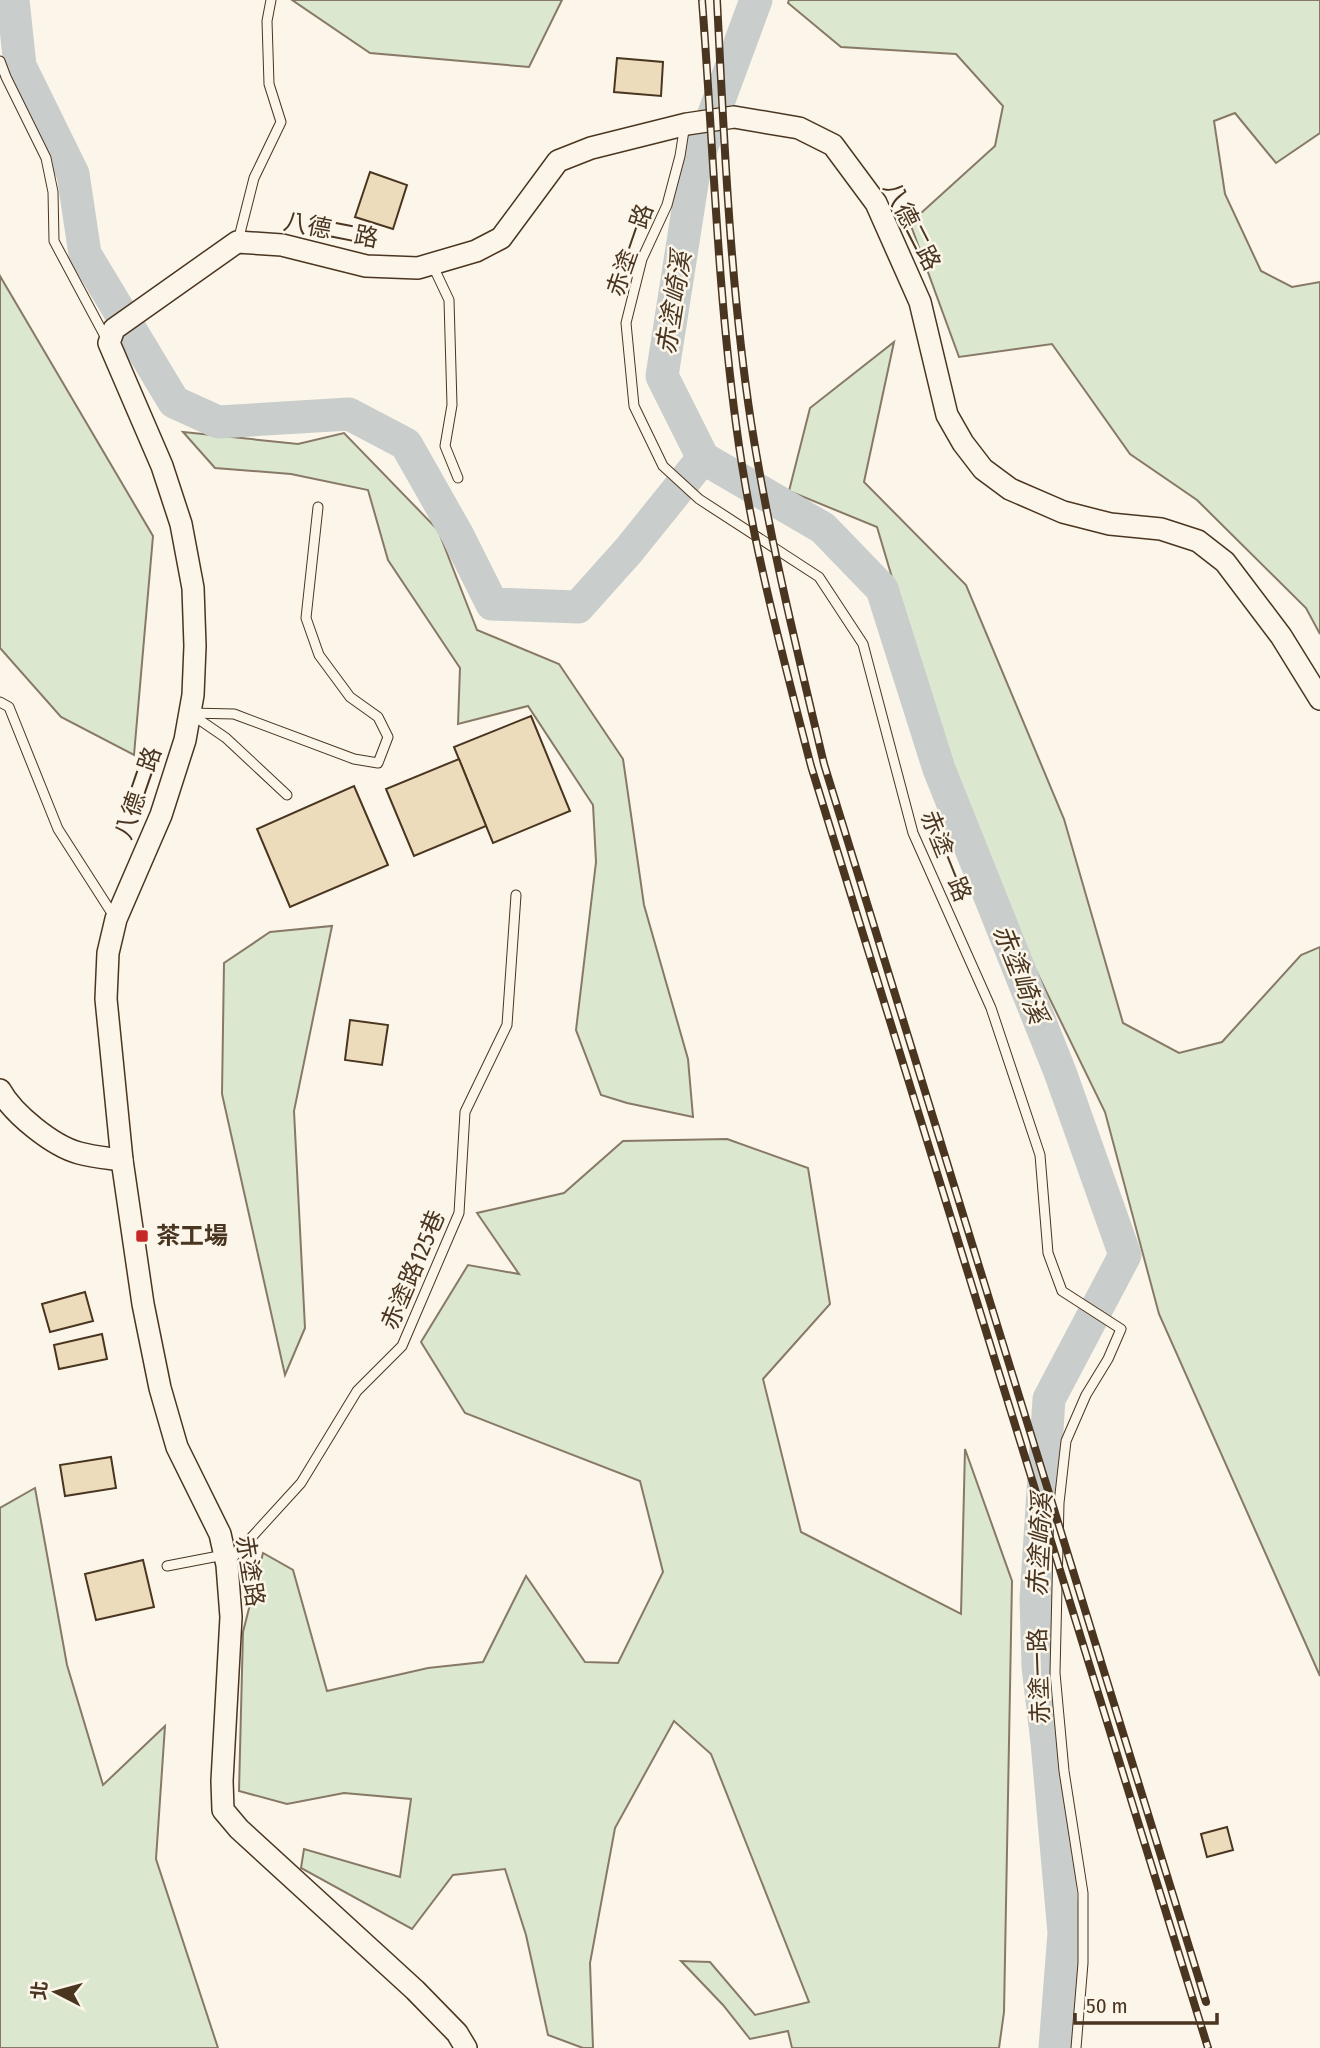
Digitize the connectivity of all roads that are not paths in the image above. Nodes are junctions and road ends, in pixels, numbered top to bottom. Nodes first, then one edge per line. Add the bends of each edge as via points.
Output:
1 (271, 0) edge
2 (0, 61) edge
3 (686, 124) junction
4 (237, 242) junction
5 (432, 264) junction
6 (111, 336) junction
7 (458, 478) dead end
8 (318, 507) dead end
9 (1320, 699) edge
10 (0, 702) edge
11 (190, 713) junction
12 (287, 795) dead end
13 (516, 895) dead end
14 (116, 919) junction
15 (0, 1090) edge
16 (122, 1160) junction
17 (226, 1560) junction
18 (167, 1566) dead end
19 (466, 2048) edge
20 (1076, 2048) edge

1 - 4 lane via 269,84 281,122 254,178
2 - 6 lane via 46,158 53,192 54,241
3 - 5 street, 八德二路 via 603,144 558,161 501,238
3 - 9 street, 八德二路 via 734,117 799,128 833,145 876,204 920,302 947,415 983,469 1010,489 1063,512 1110,524 1161,529 1198,541 1225,562 1281,636
3 - 20 lane, 赤塗一路 via 667,205 642,259 626,323 634,406 663,466 699,499 819,578 863,644 912,833 991,1008 1040,1155 1048,1253 1062,1291 1121,1329 1066,1441 1059,1503 1055,1673 1083,1893
4 - 5 street, 八德二路 via 282,245 366,266 418,268
4 - 6 street via 153,299
5 - 7 lane via 449,300 452,405 445,446
6 - 11 street, 八德二路 via 181,524 193,588
8 - 11 lane via 306,618 319,654 350,697 379,717 388,737 378,762 354,760 234,714
10 - 14 lane via 9,707 58,829
11 - 12 lane via 226,738
11 - 14 street, 八德二路 via 161,815
13 - 17 lane, 赤塗路125巷 via 507,1025 465,1112 459,1213 402,1346 357,1391 302,1483
14 - 16 street, 八德二路 via 108,953 106,999
15 - 16 street via 9,1107 44,1135 78,1153
16 - 17 street, 赤塗路 via 160,1388 177,1447 215,1524
17 - 18 lane
17 - 19 street, 赤塗路 via 231,1617 223,1810 415,1990

